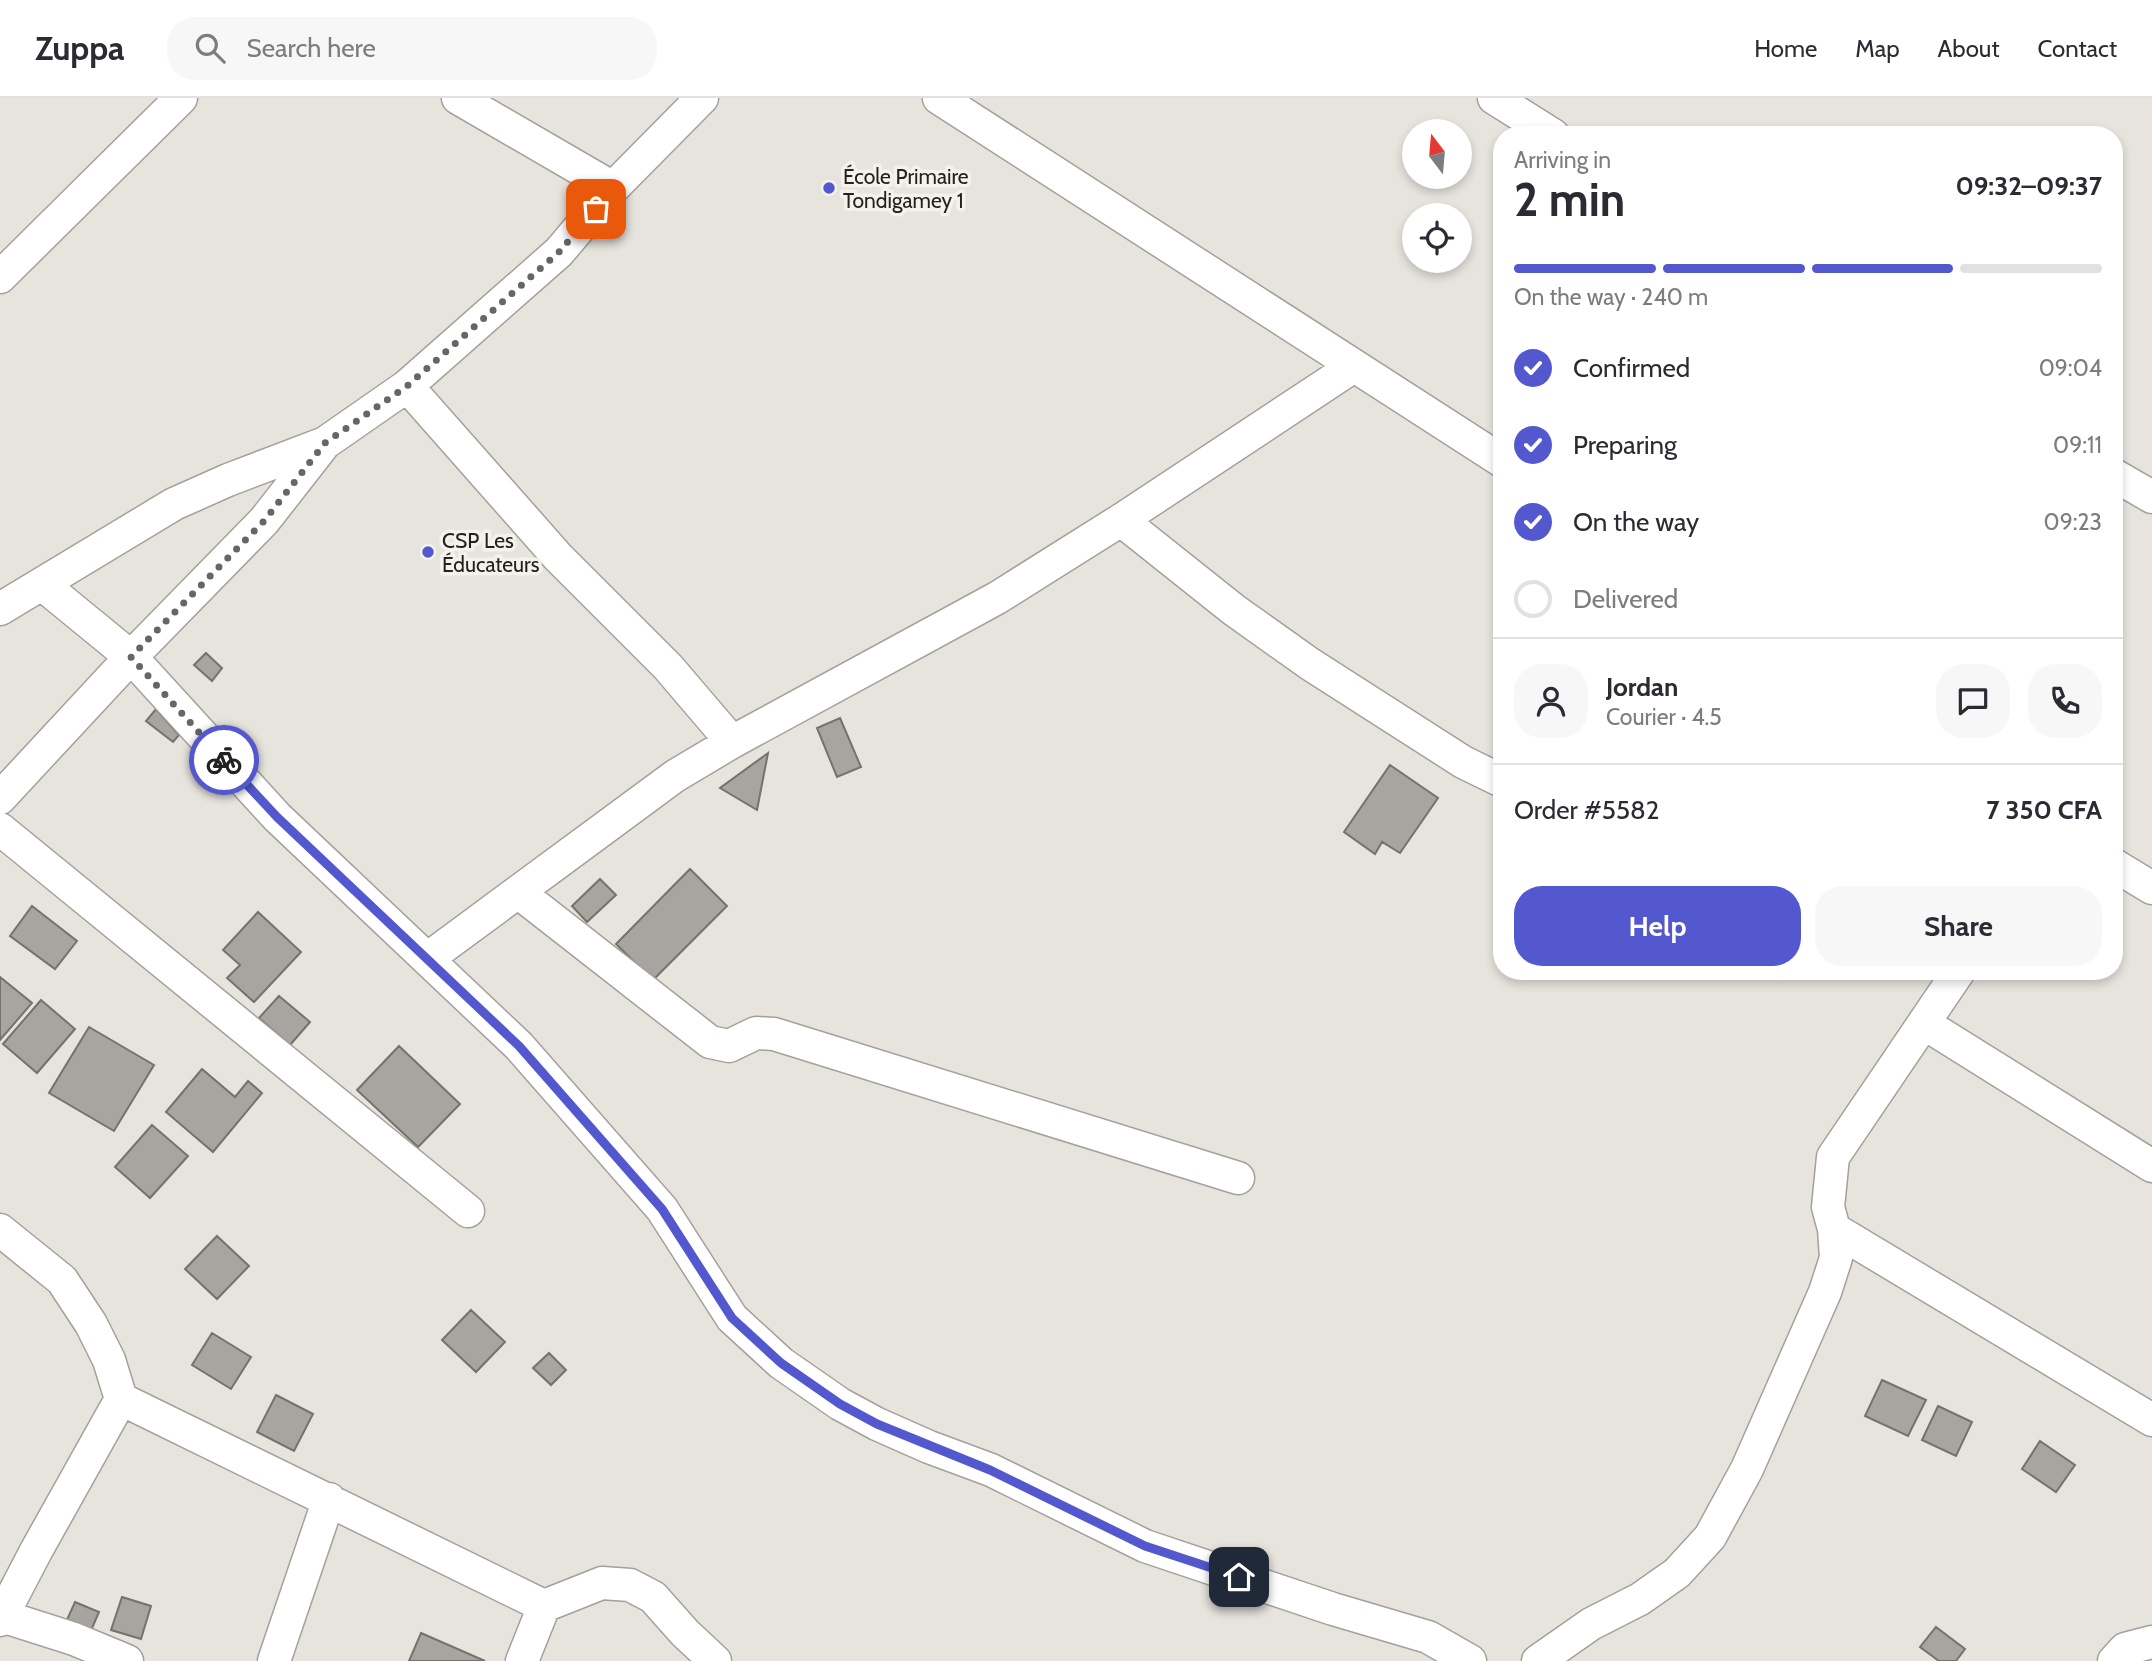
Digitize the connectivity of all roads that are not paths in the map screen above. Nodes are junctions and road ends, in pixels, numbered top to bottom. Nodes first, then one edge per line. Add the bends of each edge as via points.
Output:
1 (181, 98) edge
2 (458, 98) edge
3 (702, 98) edge
4 (939, 98) edge
5 (1494, 98) edge
6 (1539, 126) edge
7 (613, 188) junction
8 (0, 277) edge
9 (1354, 366) junction
10 (407, 386) junction
11 (325, 443) junction
12 (1493, 455) edge
13 (2123, 480) edge
14 (2152, 497) edge
15 (1121, 520) junction
16 (43, 584) junction
17 (0, 609) edge
18 (131, 657) junction
19 (732, 742) junction
20 (1493, 777) edge
21 (0, 798) edge
22 (0, 828) edge
23 (2123, 870) edge
24 (2152, 888) edge
25 (518, 892) junction
26 (427, 959) junction
27 (1953, 980) edge
28 (1925, 1024) junction
29 (2152, 1166) edge
30 (1238, 1178) dead end
31 (468, 1211) dead end
32 (1834, 1229) junction
33 (0, 1230) edge
34 (121, 1399) junction
35 (2152, 1420) edge
36 (329, 1499) junction
37 (544, 1606) junction
38 (1, 1618) edge
39 (2152, 1642) edge
40 (127, 1661) edge
41 (274, 1661) edge
42 (522, 1661) edge
43 (715, 1661) edge
44 (1470, 1661) edge
45 (1538, 1661) edge
46 (2114, 1661) edge

1 - 8 street
2 - 7 street
3 - 7 street
4 - 9 street
5 - 6 street
7 - 10 street via 559,252
9 - 12 street
9 - 15 street
10 - 11 street
10 - 19 street via 558,557 668,667
11 - 16 street via 174,505
11 - 18 street via 264,521
13 - 14 street
15 - 19 street via 997,598
15 - 20 street via 1310,664
16 - 17 street
16 - 18 street
18 - 21 street
18 - 26 street via 277,817
19 - 25 street via 675,776
22 - 31 street
23 - 24 street
25 - 26 street
25 - 30 street via 710,1042 729,1046 756,1034 774,1034
26 - 44 street via 519,1046 662,1209 732,1318 781,1363 840,1404 1145,1546 1428,1637
27 - 28 street
28 - 29 street
28 - 32 street via 1833,1157 1828,1207
32 - 35 street
32 - 45 street via 1836,1258 1825,1292 1747,1469 1710,1537 1677,1573
33 - 34 street via 62,1280 109,1360
34 - 36 street
34 - 38 street
36 - 37 street
36 - 41 street
37 - 42 street
37 - 43 street via 602,1583 630,1585 653,1597
38 - 40 street via 74,1639
39 - 46 street via 2125,1649

